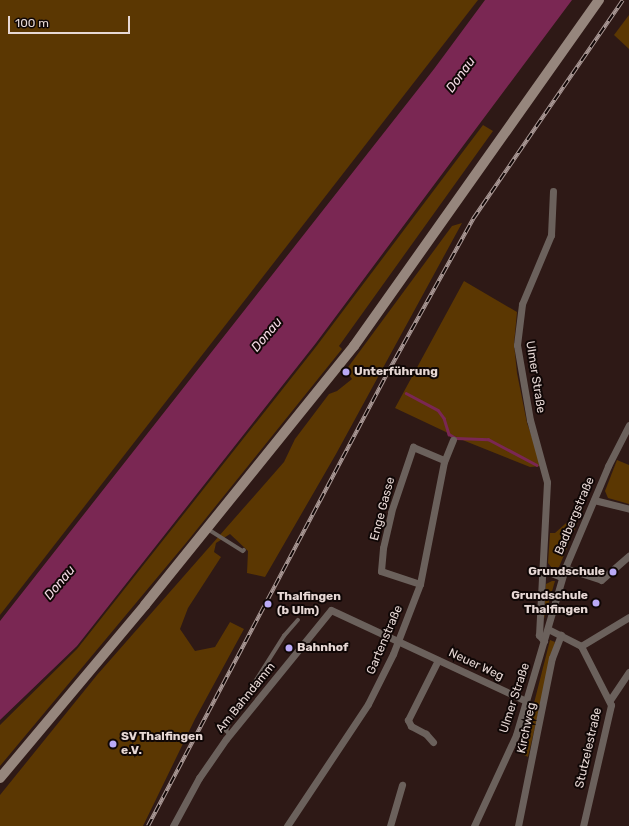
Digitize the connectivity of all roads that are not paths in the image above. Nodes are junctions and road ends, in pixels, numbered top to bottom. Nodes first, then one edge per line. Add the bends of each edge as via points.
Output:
1 (599, 0) edge
2 (553, 191) dead end
3 (629, 425) edge
4 (453, 440) dead end
5 (444, 460) junction
6 (594, 500) junction
7 (629, 509) edge
8 (207, 529) junction
9 (244, 550) dead end
10 (629, 556) edge
11 (565, 568) junction
12 (544, 570) junction
13 (562, 577) junction
14 (420, 584) junction
15 (332, 610) joint
16 (629, 617) edge
17 (298, 620) dead end
18 (548, 629) junction
19 (560, 635) junction
20 (398, 640) junction
21 (544, 641) junction
22 (581, 646) junction
23 (438, 660) junction
24 (629, 672) edge
25 (610, 700) junction
26 (526, 701) junction
27 (230, 735) junction
28 (433, 742) dead end
29 (0, 778) edge
30 (402, 785) dead end
31 (173, 826) edge
32 (287, 826) edge
33 (390, 826) edge
34 (474, 826) edge
35 (518, 826) edge
36 (583, 826) edge

1 - 8 street via 354,346
2 - 12 street, Ulmer Straße via 551,235 522,304 517,345 530,420 547,482
3 - 6 street, Badbergstraße
4 - 5 street, Gartenstraße
5 - 14 street, Gartenstraße
5 - 14 street, Enge Gasse via 413,447 391,512 383,548 381,571
6 - 7 street
6 - 11 street, Badbergstraße
8 - 9 lane
8 - 29 street
10 - 11 street via 601,580
11 - 13 street, Badbergstraße
12 - 13 street
12 - 21 street, Ulmer Straße via 539,635
13 - 18 street, Badbergstraße
14 - 20 street, Gartenstraße
15 - 20 street, Neuer Weg
15 - 27 street, Am Bahndamm
16 - 22 street
17 - 27 lane via 284,636 229,723 226,731
18 - 19 street
18 - 21 street, Badbergstraße
19 - 22 street
19 - 35 street, Kirchweg via 552,658
20 - 23 street, Neuer Weg
20 - 32 street, Gartenstraße via 368,704
21 - 26 street, Ulmer Straße
22 - 25 street, Stutzelestraße
23 - 26 street, Neuer Weg
23 - 28 street, Neuer Weg via 408,720 411,726 426,734
24 - 25 street
25 - 36 street, Stutzelestraße via 612,711
26 - 34 street, Ulmer Straße via 507,757
27 - 31 street, Am Bahndamm via 198,778
30 - 33 street

